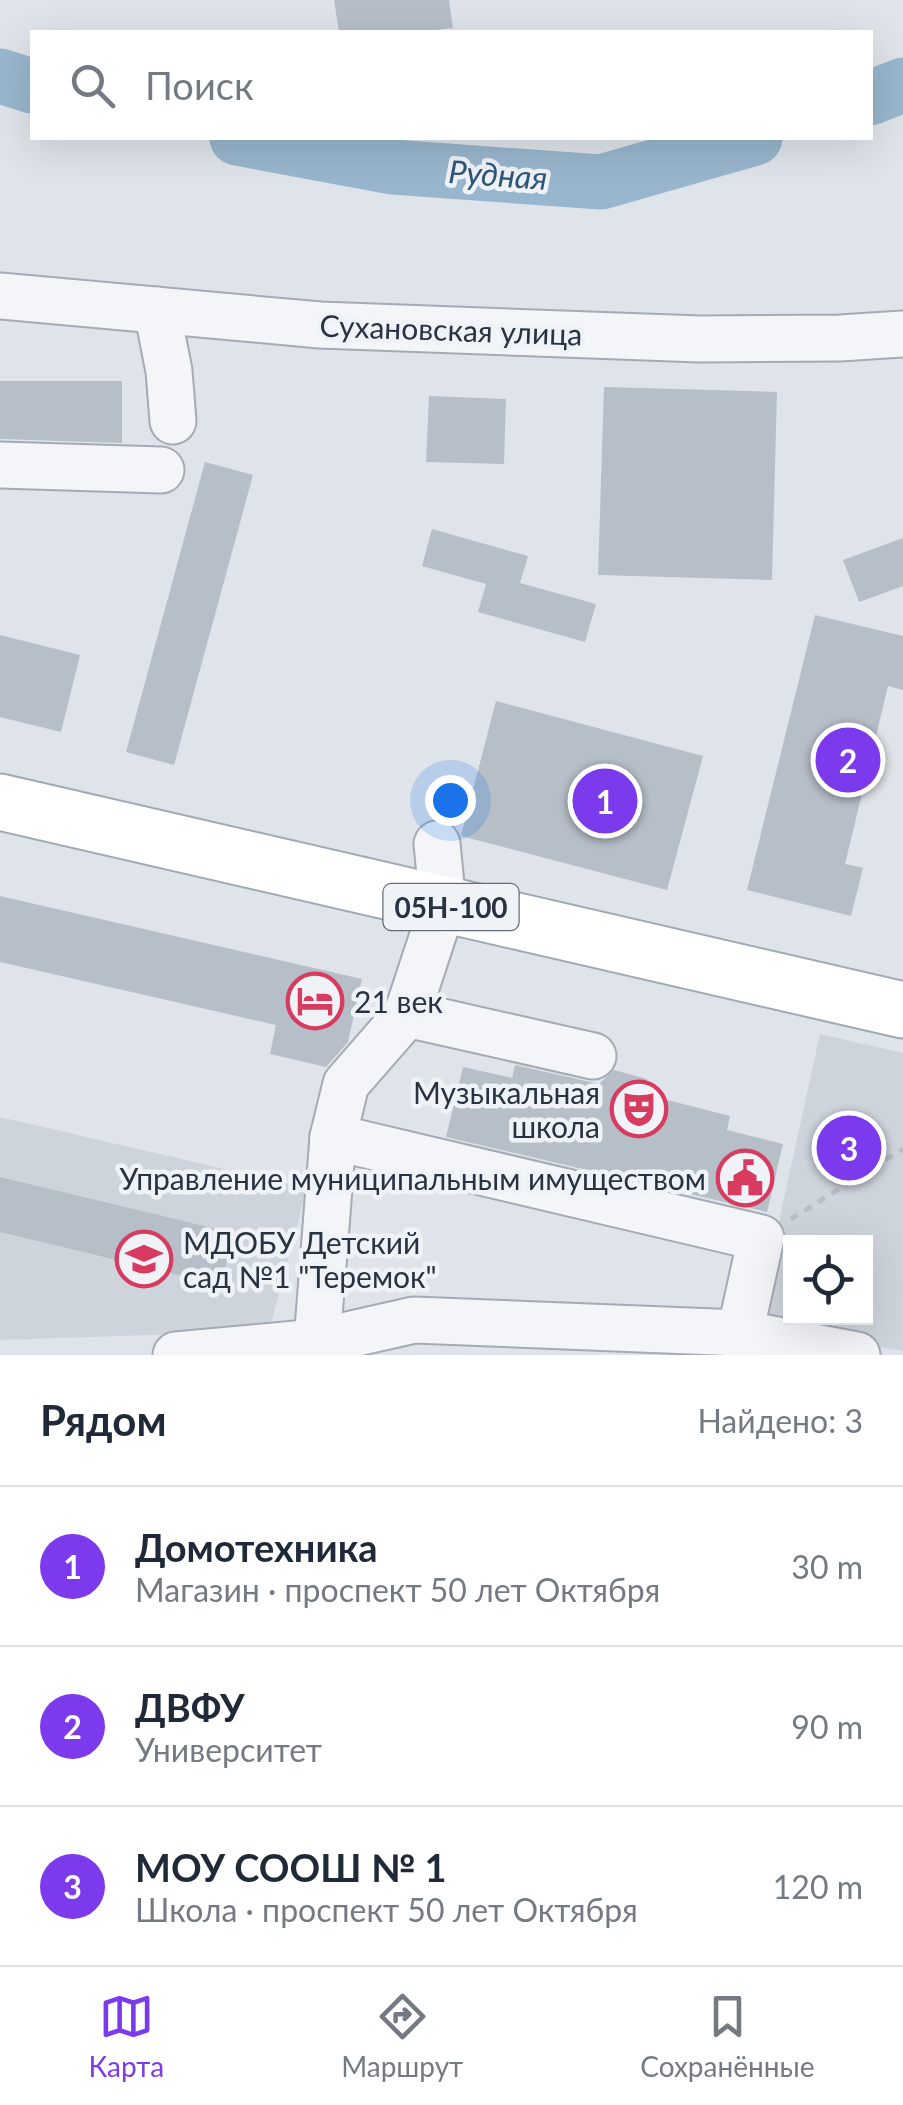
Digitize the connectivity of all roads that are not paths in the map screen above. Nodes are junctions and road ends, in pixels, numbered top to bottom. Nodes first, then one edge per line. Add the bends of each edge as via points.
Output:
1 (0, 296) edge
2 (157, 310) junction
3 (903, 334) edge
4 (173, 421) dead end
5 (0, 465) edge
6 (160, 470) dead end
7 (0, 802) edge
8 (437, 844) dead end
9 (444, 905) junction
10 (903, 1010) edge
11 (406, 1014) junction
12 (593, 1056) dead end
13 (333, 1137) junction
14 (740, 1333) junction
15 (317, 1342) junction
16 (176, 1355) edge
17 (857, 1355) edge

1 - 2 street, Сухановская улица
2 - 3 street, Сухановская улица via 320,324 700,339
2 - 4 street
5 - 6 street
7 - 9 main road, 05Н-100
8 - 9 street
9 - 10 main road, 05Н-100
9 - 11 street
11 - 12 street
11 - 13 street via 346,1084
13 - 14 street via 761,1238
13 - 15 street
14 - 15 street via 414,1320
14 - 17 street
15 - 16 street

